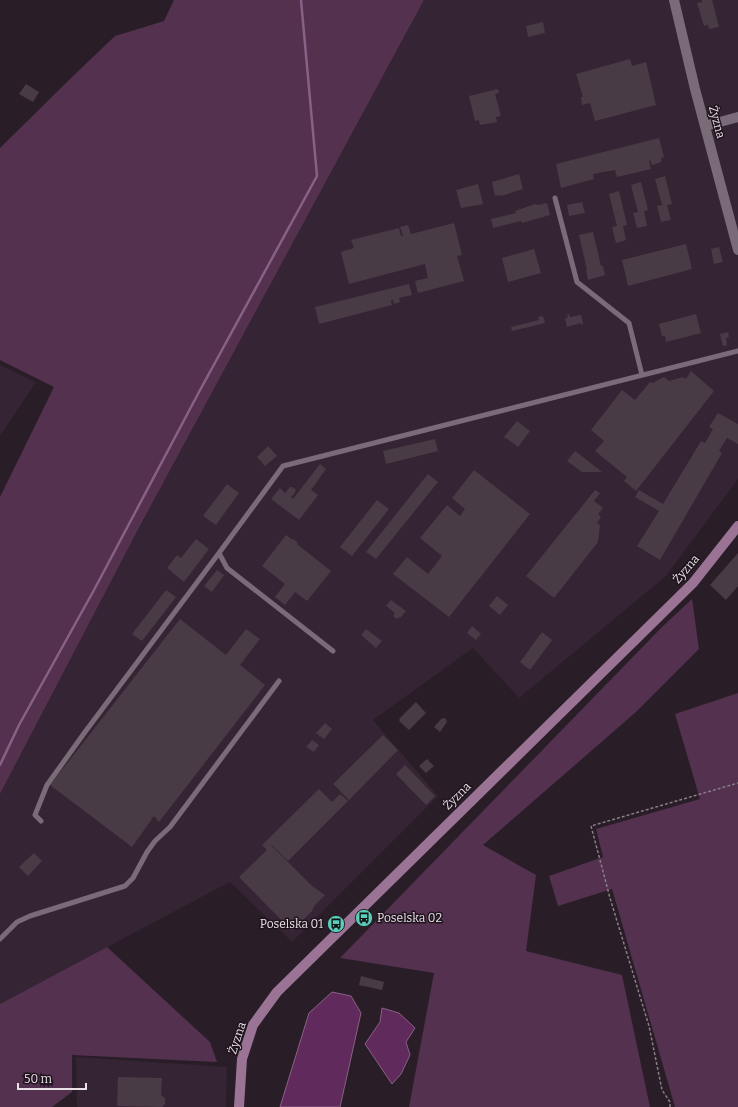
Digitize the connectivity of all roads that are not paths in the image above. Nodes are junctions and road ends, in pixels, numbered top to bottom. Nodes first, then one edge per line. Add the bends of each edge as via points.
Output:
1 (674, 0) edge
2 (738, 117) edge
3 (705, 126) junction
4 (555, 198) dead end
5 (738, 250) edge
6 (738, 351) edge
7 (642, 375) junction
8 (738, 526) edge
9 (219, 553) junction
10 (333, 651) dead end
11 (279, 681) dead end
12 (41, 821) dead end
13 (0, 939) edge
14 (239, 1107) edge

1 - 3 street, Żyzna
2 - 3 street
3 - 5 street, Żyzna
4 - 7 lane via 577,282 629,323
6 - 7 lane
7 - 9 lane via 283,466
8 - 14 street, Żyzna via 693,583 277,992 253,1024 242,1059
9 - 10 lane via 227,568
9 - 12 lane via 48,785 35,815
11 - 13 lane via 170,827 155,841 133,878 125,886 30,916 17,922

